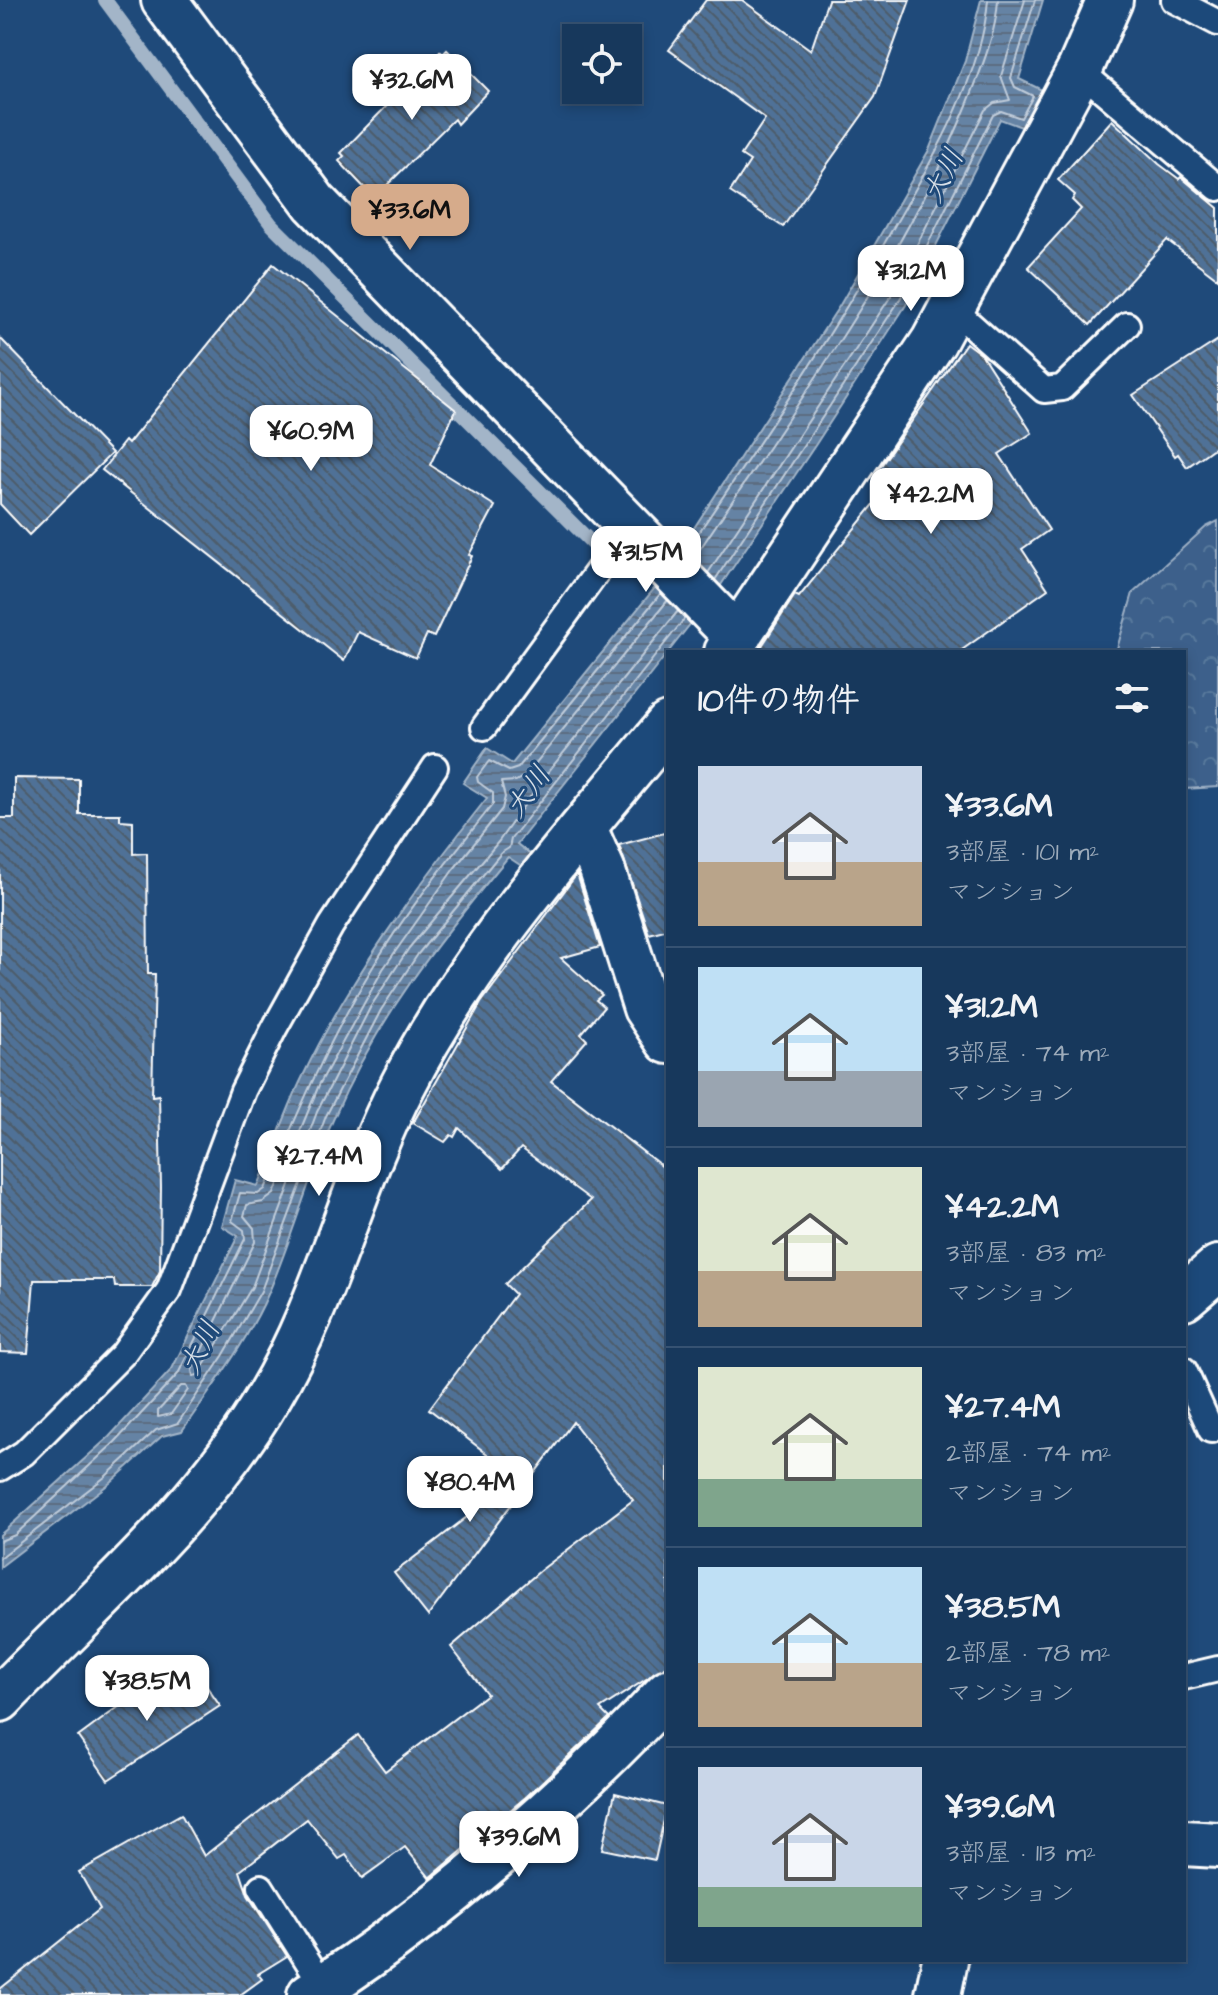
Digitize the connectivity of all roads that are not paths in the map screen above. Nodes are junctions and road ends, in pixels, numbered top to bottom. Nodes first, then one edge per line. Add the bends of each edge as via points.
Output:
1 (164, 0) edge
2 (1110, 0) edge
3 (1174, 0) edge
4 (1218, 23) edge
5 (1079, 70) junction
6 (1218, 188) edge
7 (952, 308) junction
8 (1127, 325) dead end
9 (630, 527) junction
10 (726, 634) edge
11 (484, 727) dead end
12 (666, 727) edge
13 (435, 767) dead end
14 (584, 828) junction
15 (666, 1038) edge
16 (1218, 1268) edge
17 (1186, 1295) edge
18 (1186, 1374) edge
19 (1211, 1430) dead end
20 (0, 1468) edge
21 (1218, 1669) edge
22 (1186, 1677) edge
23 (666, 1694) edge
24 (0, 1699) edge
25 (1186, 1843) edge
26 (1218, 1845) edge
27 (261, 1887) dead end
28 (945, 1962) edge
29 (317, 1991) edge
30 (938, 1995) edge

1 - 9 street via 315,203
2 - 5 street
3 - 4 lane
5 - 6 lane
5 - 7 street
7 - 8 lane via 1044,390 1062,388
7 - 10 street via 934,341
9 - 10 street
9 - 11 lane
12 - 14 street
13 - 20 lane via 331,926 274,1029 243,1091 169,1290 123,1354 24,1453
14 - 15 street via 646,1008
14 - 24 street via 462,982 402,1086 292,1352 236,1446 164,1532
16 - 17 street
18 - 19 lane
21 - 22 lane
23 - 29 street via 507,1846
25 - 26 street
27 - 29 lane
28 - 30 street

